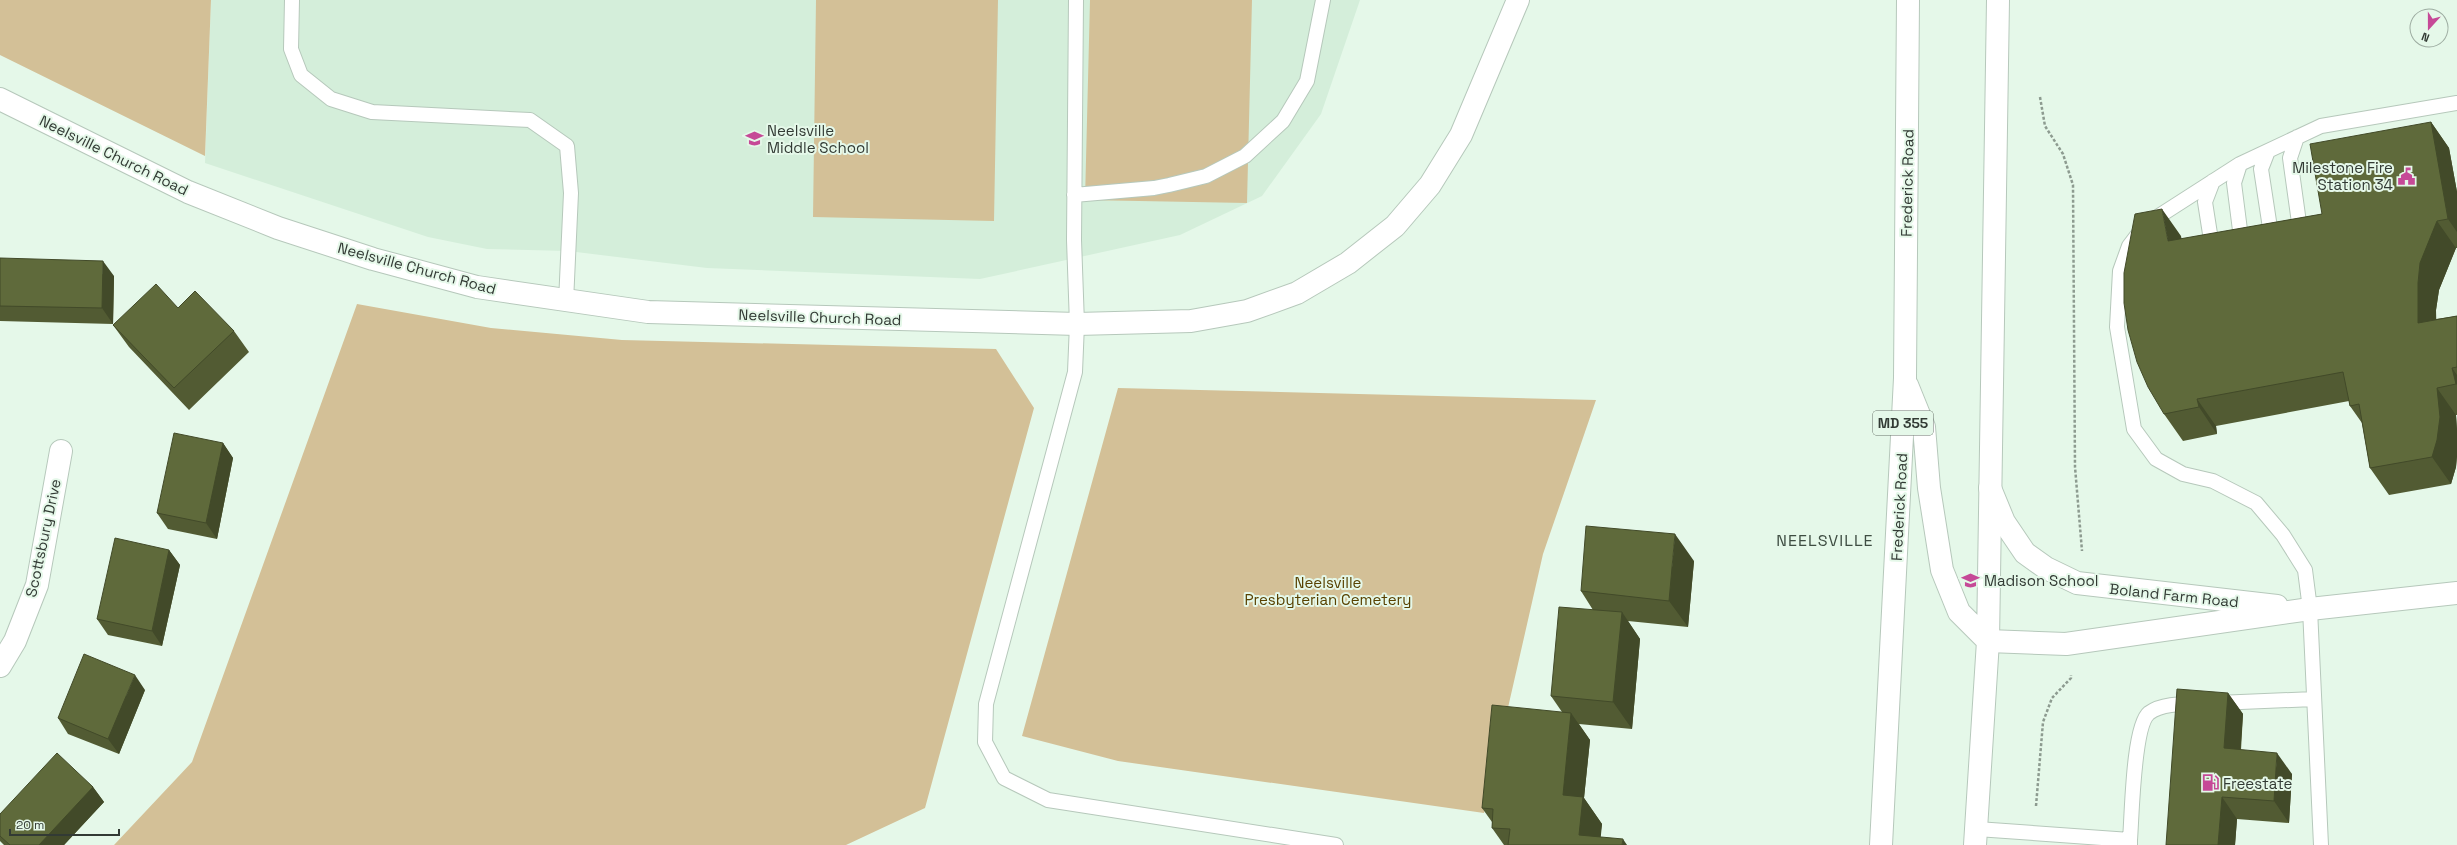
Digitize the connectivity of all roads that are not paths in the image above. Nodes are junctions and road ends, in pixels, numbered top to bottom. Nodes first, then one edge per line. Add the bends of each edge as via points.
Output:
1 (292, 0) edge
2 (1076, 0) edge
3 (1323, 0) edge
4 (1518, 0) edge
5 (1908, 0) edge
6 (1998, 0) edge
7 (0, 99) edge
8 (2457, 103) edge
9 (2297, 137) junction
10 (2268, 151) junction
11 (2240, 164) junction
12 (2213, 181) junction
13 (1074, 195) junction
14 (2303, 246) edge
15 (2274, 251) edge
16 (2243, 257) edge
17 (2214, 262) edge
18 (566, 302) junction
19 (1077, 324) junction
20 (1905, 378) junction
21 (61, 451) dead end
22 (1990, 488) junction
23 (2457, 593) edge
24 (2310, 609) junction
25 (1988, 641) junction
26 (0, 666) edge
27 (2314, 699) junction
28 (1976, 837) edge
29 (2130, 842) edge
30 (1336, 845) edge
31 (1881, 845) edge
32 (2321, 845) edge

1 - 18 lane via 291,49 301,75 331,99 372,112 530,120 567,146 571,193
2 - 13 lane
3 - 13 lane via 1307,80 1283,121 1246,156 1206,176 1169,185
4 - 19 street, Neelsville Church Road via 1461,135 1430,185 1395,226 1348,263 1297,293 1248,311 1191,321
5 - 20 street, Frederick Road / MD 355
6 - 22 street
7 - 18 street, Neelsville Church Road via 188,192 278,228 373,259 477,287
8 - 9 lane via 2321,126
9 - 10 lane
9 - 14 lane via 2290,158
10 - 11 lane
10 - 15 lane via 2261,168
11 - 12 lane
11 - 16 lane via 2234,183
12 - 17 lane via 2205,202
12 - 24 lane via 2145,225 2129,246 2120,270 2117,327 2134,429 2156,459 2183,474 2213,481 2256,503 2283,535 2305,570
13 - 19 lane
18 - 19 street, Neelsville Church Road via 648,312
19 - 30 lane via 1075,372 986,704 985,742 1004,778 1048,800
20 - 25 street via 1924,427 1929,488 1942,570 1959,612
20 - 31 street, Frederick Road / MD 355
21 - 26 street, Scottsbury Drive via 37,585 15,641
22 - 24 street, Boland Farm Road via 2004,522 2025,553 2046,568 2077,583
22 - 25 street
23 - 24 street, Boland Farm Road
24 - 25 street, Boland Farm Road via 2066,644
24 - 27 lane
25 - 28 street
27 - 29 lane via 2183,704 2158,708 2148,714 2138,734
27 - 32 lane
28 - 29 lane via 2034,833

